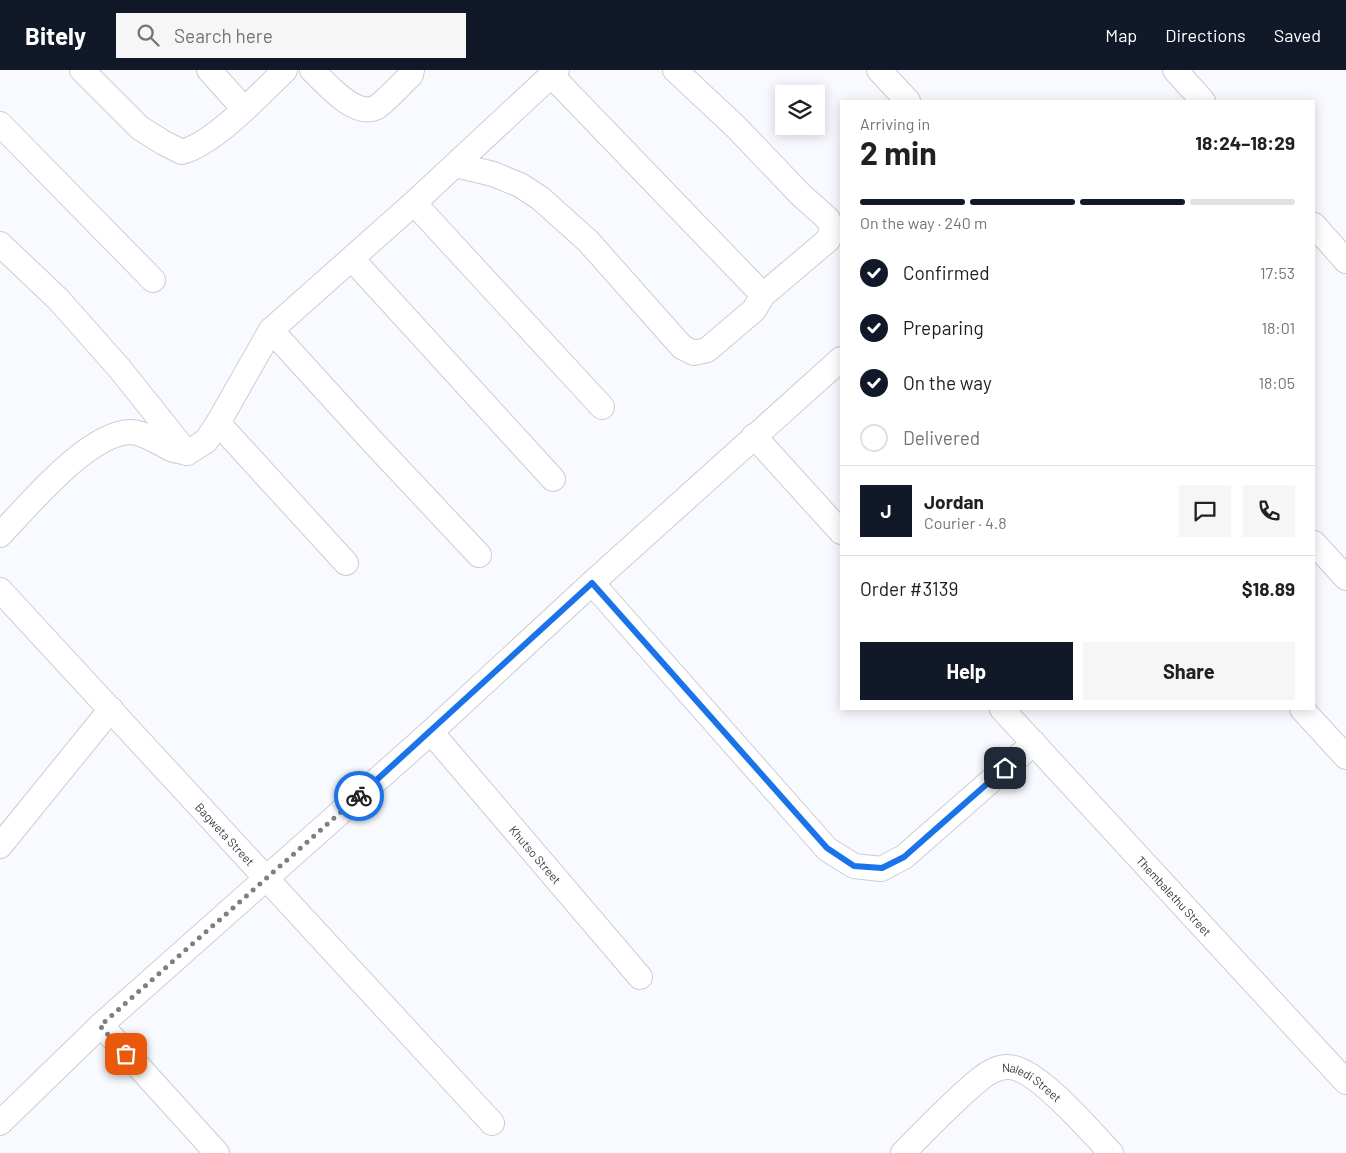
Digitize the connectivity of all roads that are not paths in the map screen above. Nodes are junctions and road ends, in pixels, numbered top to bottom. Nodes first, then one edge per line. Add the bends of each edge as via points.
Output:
1 (82, 70) edge
2 (209, 70) edge
3 (285, 70) edge
4 (312, 70) edge
5 (412, 70) edge
6 (675, 70) edge
7 (879, 70) edge
8 (1175, 70) edge
9 (554, 73) edge
10 (907, 100) edge
11 (1202, 100) edge
12 (244, 109) junction
13 (0, 124) edge
14 (456, 165) junction
15 (414, 203) junction
16 (1315, 226) edge
17 (0, 244) edge
18 (352, 259) junction
19 (1346, 261) edge
20 (153, 280) dead end
21 (763, 295) junction
22 (271, 330) junction
23 (840, 360) edge
24 (602, 407) dead end
25 (218, 423) junction
26 (754, 436) junction
27 (187, 453) junction
28 (553, 479) dead end
29 (840, 531) edge
30 (0, 535) edge
31 (1315, 544) edge
32 (479, 554) dead end
33 (346, 563) dead end
34 (1346, 578) edge
35 (592, 583) junction
36 (0, 590) edge
37 (111, 709) junction
38 (1003, 710) edge
39 (1303, 710) edge
40 (431, 732) junction
41 (1034, 743) junction
42 (1346, 757) edge
43 (0, 846) edge
44 (266, 878) junction
45 (640, 977) dead end
46 (100, 1026) junction
47 (1346, 1082) edge
48 (0, 1123) edge
49 (492, 1123) dead end
50 (217, 1153) edge
51 (903, 1153) edge
52 (1110, 1153) edge

1 - 12 street via 140,128 182,152 215,134
2 - 12 street
3 - 12 street
4 - 5 street via 348,104 365,109 376,107 411,75
6 - 21 street via 828,219 832,230 828,240
7 - 10 street
8 - 11 street
9 - 14 street
9 - 21 street
13 - 20 street
14 - 15 street
14 - 21 street via 520,184 540,198 588,241 682,347 694,353 706,350 754,310
15 - 18 street
15 - 24 street
16 - 19 street
17 - 27 street via 58,299 120,369
18 - 22 street
18 - 28 street
22 - 25 street
22 - 32 street
23 - 26 street
25 - 27 street via 206,441
25 - 33 street
26 - 29 street
26 - 35 street
27 - 30 street via 131,432 111,436 74,460
31 - 34 street
35 - 40 street
35 - 41 street via 827,848 854,866 882,868 904,857
36 - 37 street, Bagweta Street
37 - 43 street
37 - 44 street, Bagweta Street
38 - 41 street, Thembalethu Street
39 - 42 street
40 - 44 street
40 - 45 street, Khutso Street
41 - 47 street, Thembalethu Street
44 - 46 street
44 - 49 street, Bagweta Street
46 - 48 street
46 - 50 street
51 - 52 street, Naledi Street via 981,1078 1009,1066 1027,1072 1041,1082

